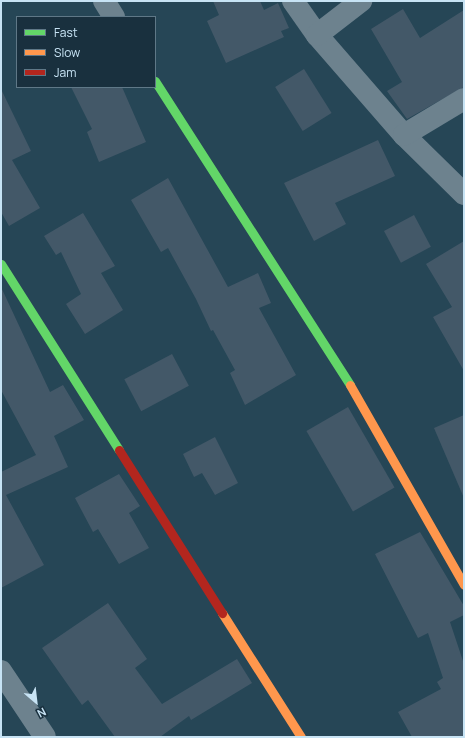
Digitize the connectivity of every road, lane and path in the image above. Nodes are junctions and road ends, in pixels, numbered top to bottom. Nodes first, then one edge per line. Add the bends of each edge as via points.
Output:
1 (104, 1) edge
2 (293, 1) edge
3 (361, 1) edge
4 (113, 16) edge
5 (317, 35) junction
6 (156, 83) edge
7 (464, 99) edge
8 (404, 135) junction
9 (464, 194) edge
10 (1, 264) edge
11 (464, 585) edge
12 (1, 671) edge
13 (45, 737) edge
14 (301, 737) edge

1 - 4 street
2 - 5 street
3 - 5 street
5 - 8 street
6 - 11 street via 344,375
7 - 8 street
8 - 9 street
10 - 14 street
12 - 13 street

